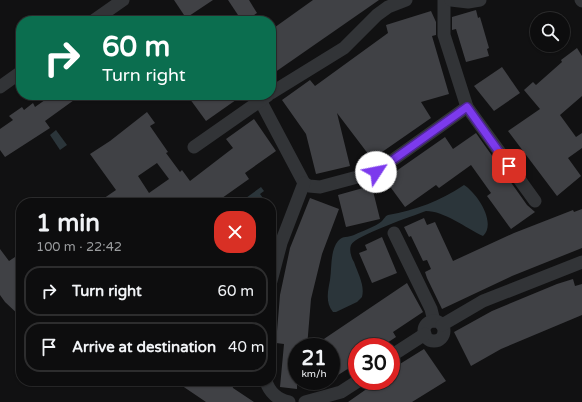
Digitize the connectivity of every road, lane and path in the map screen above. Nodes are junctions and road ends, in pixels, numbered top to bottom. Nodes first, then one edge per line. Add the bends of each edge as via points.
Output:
1 (406, 0) edge
2 (444, 0) edge
3 (451, 0) edge
4 (480, 0) edge
5 (113, 2) edge
6 (98, 16) edge
7 (16, 76) edge
8 (0, 87) edge
9 (276, 90) edge
10 (261, 100) edge
11 (269, 100) edge
12 (467, 107) junction
13 (194, 147) dead end
14 (304, 183) junction
15 (535, 201) dead end
16 (394, 233) dead end
17 (276, 262) edge
18 (582, 262) edge
19 (438, 323) junction
20 (400, 350) edge
21 (268, 386) edge
22 (348, 387) edge
23 (289, 402) edge
24 (305, 402) edge

1 - 9 street via 388,7 344,48
2 - 12 street via 444,35
3 - 4 street
5 - 6 street
7 - 8 street
10 - 13 street
11 - 14 street
12 - 14 street via 376,172 320,187
12 - 15 street
14 - 17 street
16 - 19 street
18 - 19 street via 483,301
19 - 20 street via 426,326 425,334
21 - 23 street via 280,400
22 - 24 street via 341,392

